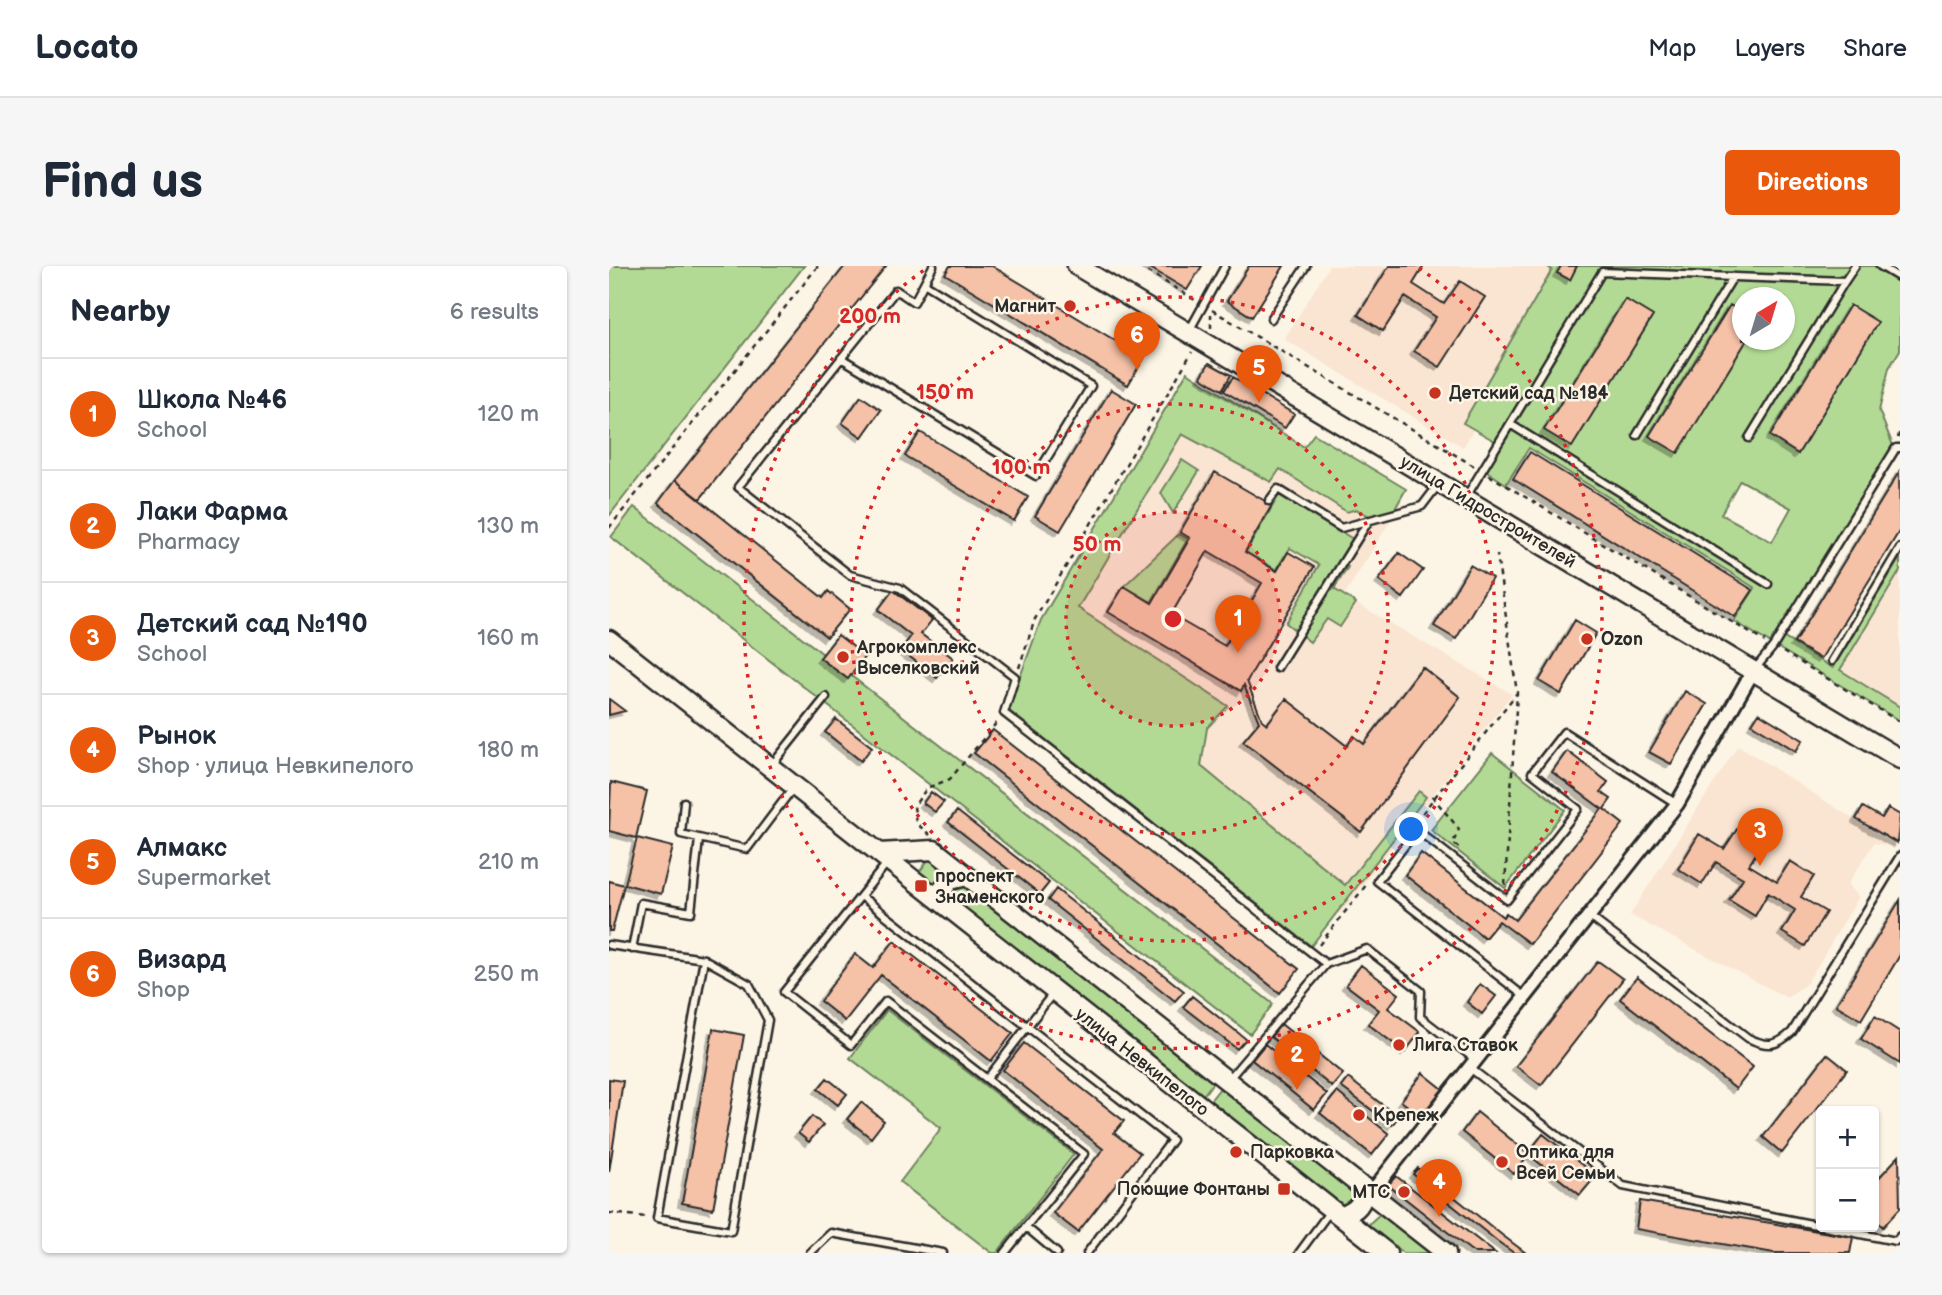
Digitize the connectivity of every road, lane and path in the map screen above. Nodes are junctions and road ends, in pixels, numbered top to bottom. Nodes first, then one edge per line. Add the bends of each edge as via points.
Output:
1 (818, 266) edge
2 (933, 266) edge
3 (1077, 266) edge
4 (1139, 266) edge
5 (1225, 266) edge
6 (1306, 266) edge
7 (1855, 266) edge
8 (1880, 266) edge
9 (1733, 277) junction
10 (1900, 278) edge
11 (1845, 281) junction
12 (924, 283) junction
13 (1204, 305) junction
14 (1271, 319) dead end
15 (1194, 336) junction
16 (841, 358) junction
17 (1510, 424) junction
18 (1637, 435) dead end
19 (1749, 438) dead end
20 (1900, 448) edge
21 (1482, 471) junction
22 (1439, 483) junction
23 (1465, 499) junction
24 (1269, 501) dead end
25 (1368, 522) junction
26 (609, 528) edge
27 (1900, 548) edge
28 (1497, 555) dead end
29 (1768, 584) dead end
30 (609, 640) edge
31 (1773, 647) junction
32 (1832, 661) dead end
33 (1277, 668) dead end
34 (1753, 671) junction
35 (1015, 677) junction
36 (1517, 693) junction
37 (826, 697) dead end
38 (1004, 713) junction
39 (1900, 722) edge
40 (1900, 759) edge
41 (771, 766) junction
42 (795, 785) junction
43 (1433, 797) junction
44 (684, 802) dead end
45 (1677, 804) junction
46 (1410, 829) dead end
47 (932, 836) dead end
48 (699, 839) junction
49 (1463, 852) dead end
50 (1900, 856) edge
51 (884, 857) junction
52 (967, 876) junction
53 (1495, 876) dead end
54 (1369, 881) dead end
55 (861, 895) junction
56 (944, 904) junction
57 (1589, 916) junction
58 (609, 945) edge
59 (632, 949) junction
60 (1312, 954) junction
61 (704, 959) junction
62 (1326, 964) junction
63 (1055, 992) junction
64 (1525, 997) junction
65 (1027, 1027) junction
66 (1473, 1064) junction
67 (987, 1079) junction
68 (1227, 1081) junction
69 (1372, 1194) junction
70 (609, 1213) edge
71 (1336, 1214) junction
72 (657, 1218) junction
73 (1816, 1225) edge
74 (1026, 1227) junction
75 (1852, 1232) edge
76 (1361, 1233) junction
77 (1900, 1236) edge
78 (1301, 1250) edge
79 (810, 1253) edge
80 (943, 1253) edge
81 (1005, 1253) edge
82 (1057, 1253) edge
83 (1087, 1253) edge
84 (1310, 1253) edge
85 (1387, 1253) edge
86 (1446, 1253) edge

1 - 26 path
2 - 12 lane
3 - 15 street, улица Гидростроителей
4 - 13 path
5 - 13 lane
6 - 14 lane
7 - 11 lane
8 - 10 lane
9 - 11 lane
9 - 17 lane via 1602,272
9 - 18 lane
11 - 19 lane
12 - 16 lane via 914,302 896,290
12 - 16 lane via 1091,386 1036,476
13 - 15 lane
13 - 21 path
15 - 22 street, улица Гидростроителей
15 - 35 path via 1035,619
16 - 35 lane via 738,487 850,575 900,588
17 - 21 lane
17 - 29 lane
20 - 31 lane
21 - 23 lane
21 - 31 path
22 - 23 street, улица Гидростроителей
22 - 25 lane via 1422,506
23 - 34 street, улица Гидростроителей
24 - 25 lane via 1277,489 1341,528
25 - 33 lane
27 - 32 lane
28 - 36 path
30 - 41 street, улица Невкипелого
31 - 34 lane
31 - 39 path
34 - 40 street, улица Гидростроителей
34 - 45 street
35 - 38 lane
36 - 43 path
36 - 53 path via 1505,885
37 - 41 lane
38 - 47 path via 950,779 927,788 914,806 916,823
38 - 60 lane
41 - 42 street, улица Невкипелого
42 - 48 lane via 747,849
42 - 51 street, улица Невкипелого
43 - 46 path
43 - 49 path via 1459,829 1453,843
44 - 48 lane via 681,834
45 - 57 street
45 - 64 lane via 1564,732 1532,773 1578,809 1507,900 1417,831 1377,881
48 - 59 lane via 691,912 641,903
50 - 57 lane via 1792,1032 1781,1043 1766,1046 1748,1038
51 - 52 street via 933,850
51 - 55 lane
51 - 56 street, улица Невкипелого
52 - 56 street via 950,880 942,890
52 - 68 street
54 - 60 path
55 - 65 lane
55 - 67 lane via 784,992 851,1045 886,1001
56 - 63 street, улица Невкипелого
57 - 64 street
58 - 59 lane
59 - 61 lane
60 - 62 lane
61 - 72 lane
61 - 72 lane via 749,984 768,1020 731,1231
62 - 66 lane via 1367,949 1421,991 1420,1017
62 - 68 lane
63 - 65 lane
63 - 71 street, улица Невкипелого
64 - 66 street
65 - 67 lane
65 - 83 lane via 1172,1140
66 - 69 street
66 - 73 lane via 1623,1185
67 - 74 lane via 1084,1154
68 - 69 street
69 - 71 street via 1355,1211
69 - 76 street via 1372,1208
69 - 86 street
70 - 72 path
71 - 76 street, улица Невкипелого
71 - 78 lane
74 - 81 lane
74 - 82 lane
75 - 77 lane via 1896,1241
76 - 85 street, улица Невкипелого
78 - 84 lane
79 - 80 lane via 831,1233

